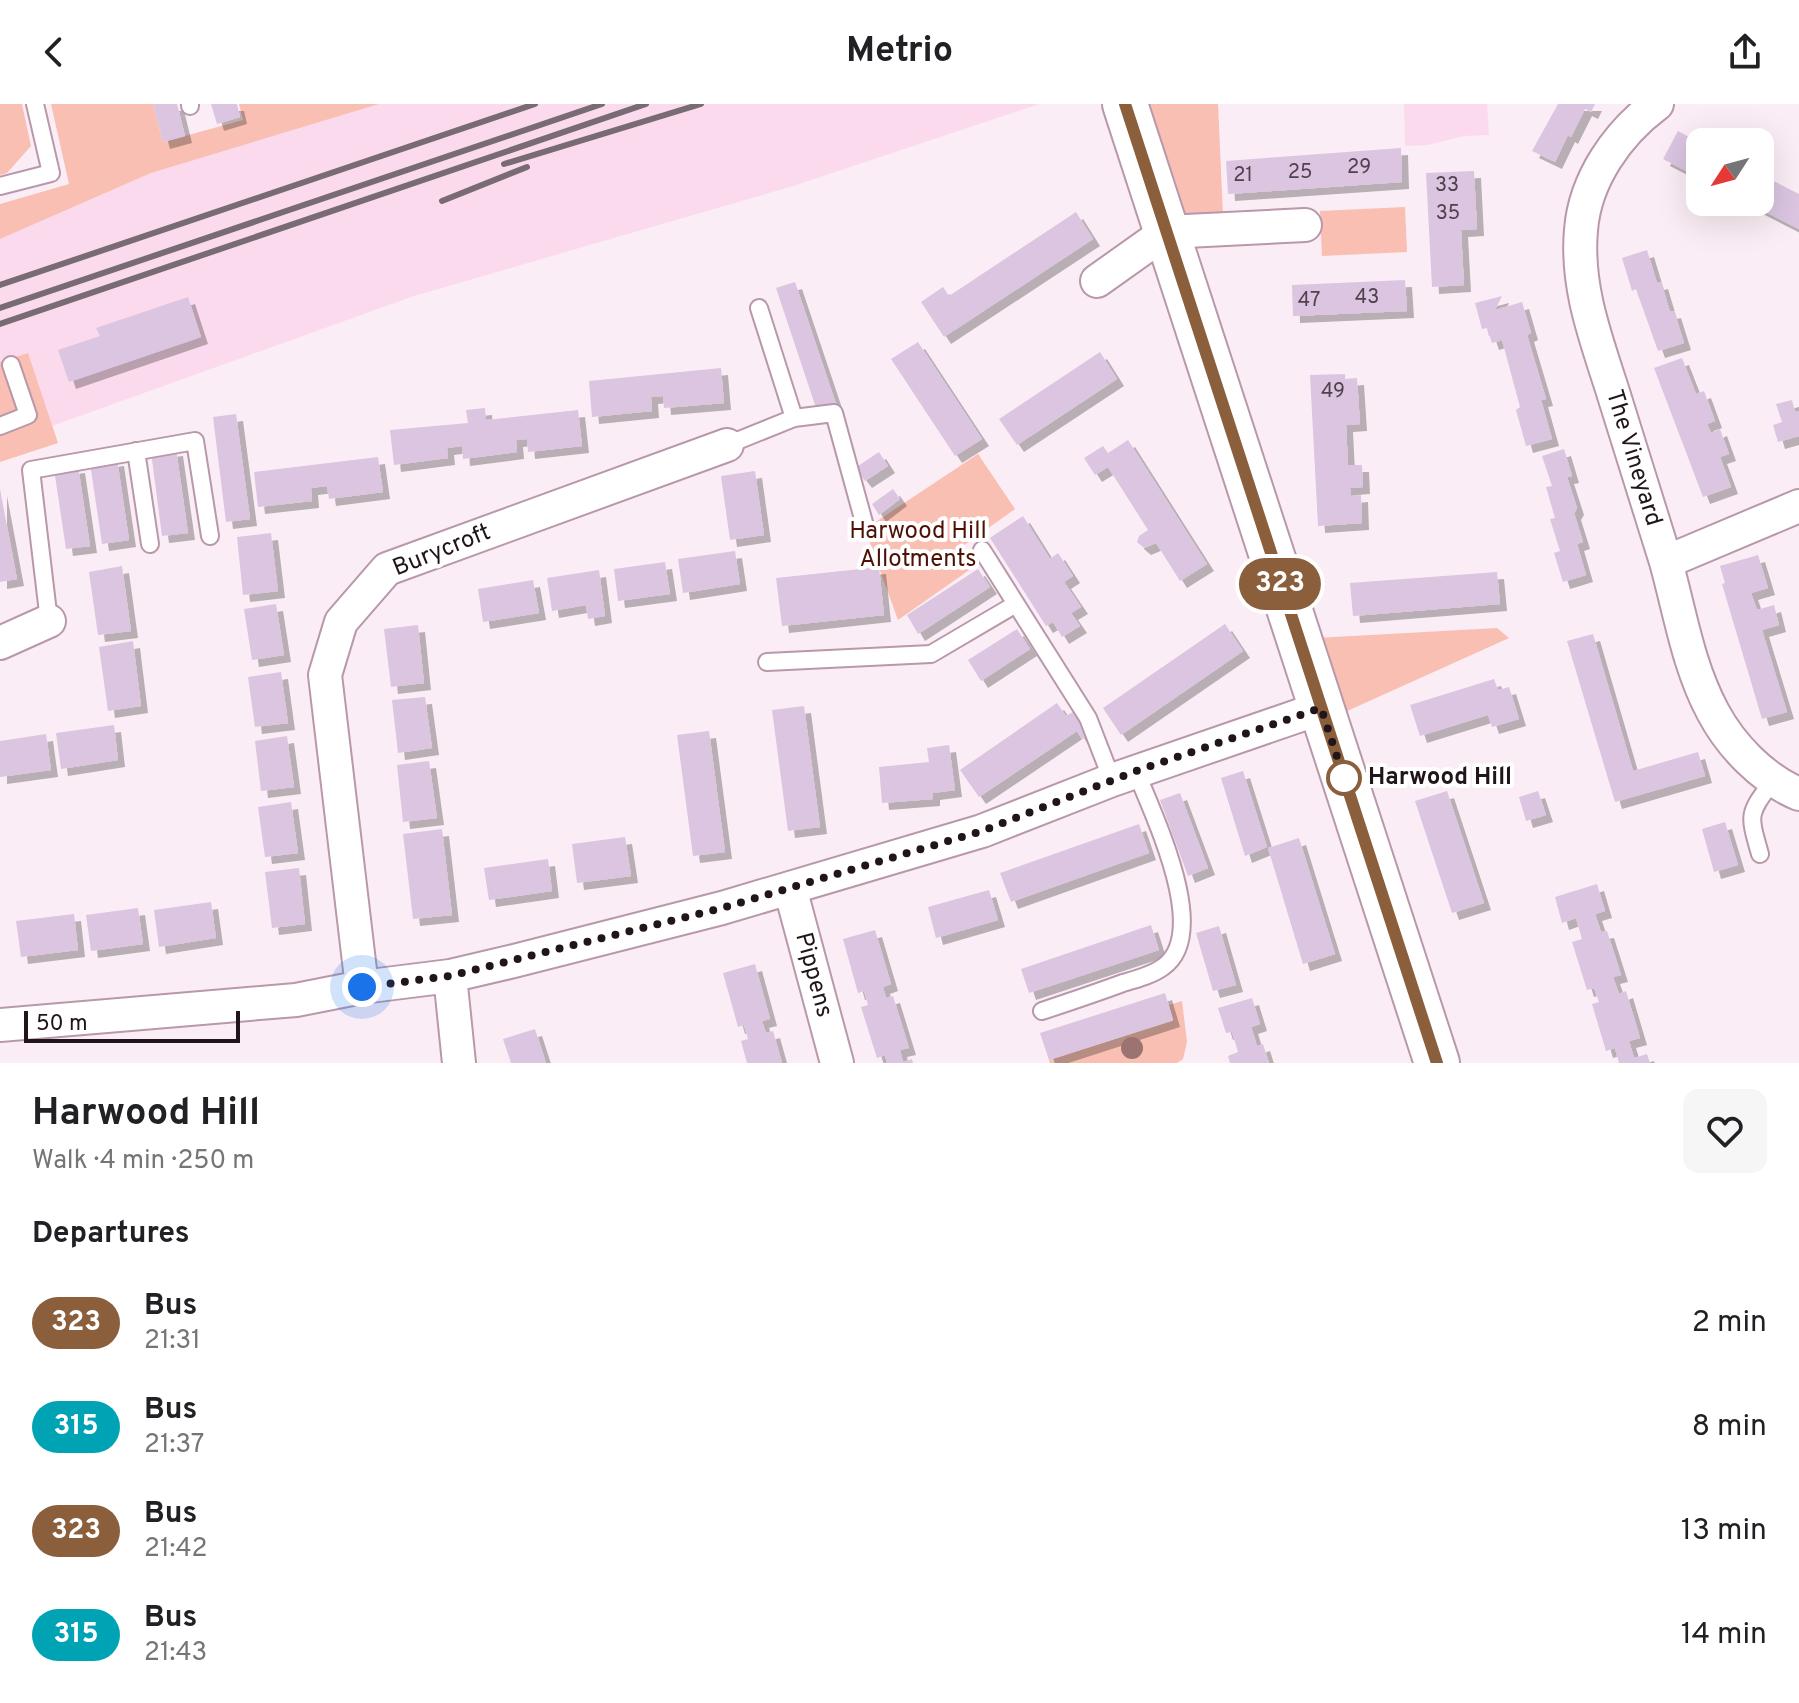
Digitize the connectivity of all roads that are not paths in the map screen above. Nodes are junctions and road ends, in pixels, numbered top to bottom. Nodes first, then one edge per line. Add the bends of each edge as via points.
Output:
1 (35, 104) edge
2 (1125, 104) edge
3 (1657, 104) edge
4 (0, 186) edge
5 (1305, 225) dead end
6 (1166, 232) junction
7 (1097, 281) dead end
8 (759, 308) dead end
9 (11, 365) dead end
10 (794, 418) junction
11 (0, 426) edge
12 (727, 445) joint
13 (136, 451) junction
14 (1799, 506) edge
15 (865, 526) dead end
16 (210, 536) dead end
17 (150, 544) dead end
18 (982, 550) dead end
19 (1666, 562) junction
20 (1016, 604) junction
21 (49, 621) joint
22 (0, 643) edge
23 (767, 662) dead end
24 (1321, 708) junction
25 (1124, 775) junction
26 (1786, 787) edge
27 (1760, 854) dead end
28 (790, 888) junction
29 (450, 976) junction
30 (362, 987) junction
31 (1042, 1011) dead end
32 (0, 1025) edge
33 (459, 1063) edge
34 (837, 1063) edge
35 (1437, 1063) edge

1 - 4 lane via 51,173
2 - 6 street
3 - 19 street, The Vineyard via 1629,129 1600,168 1587,198 1580,253 1587,309
5 - 6 street
6 - 7 street
6 - 24 street
8 - 10 lane
9 - 11 lane via 28,415
10 - 12 lane
10 - 15 lane via 834,413
12 - 30 street, Burycroft via 387,569 341,622 325,675
13 - 16 lane via 195,441
13 - 17 lane
13 - 21 lane via 31,470
14 - 19 street
18 - 20 lane
19 - 26 street, The Vineyard via 1709,705 1732,742
20 - 23 lane via 931,654
20 - 25 lane
21 - 22 street
24 - 25 street
24 - 35 street
25 - 28 street via 982,831
25 - 31 lane via 1176,878 1182,933 1175,954 1165,966 1142,977
26 - 27 lane via 1755,805 1750,820
28 - 29 street
28 - 34 street, Pippens
29 - 30 street
29 - 33 street
30 - 32 street via 296,1000

